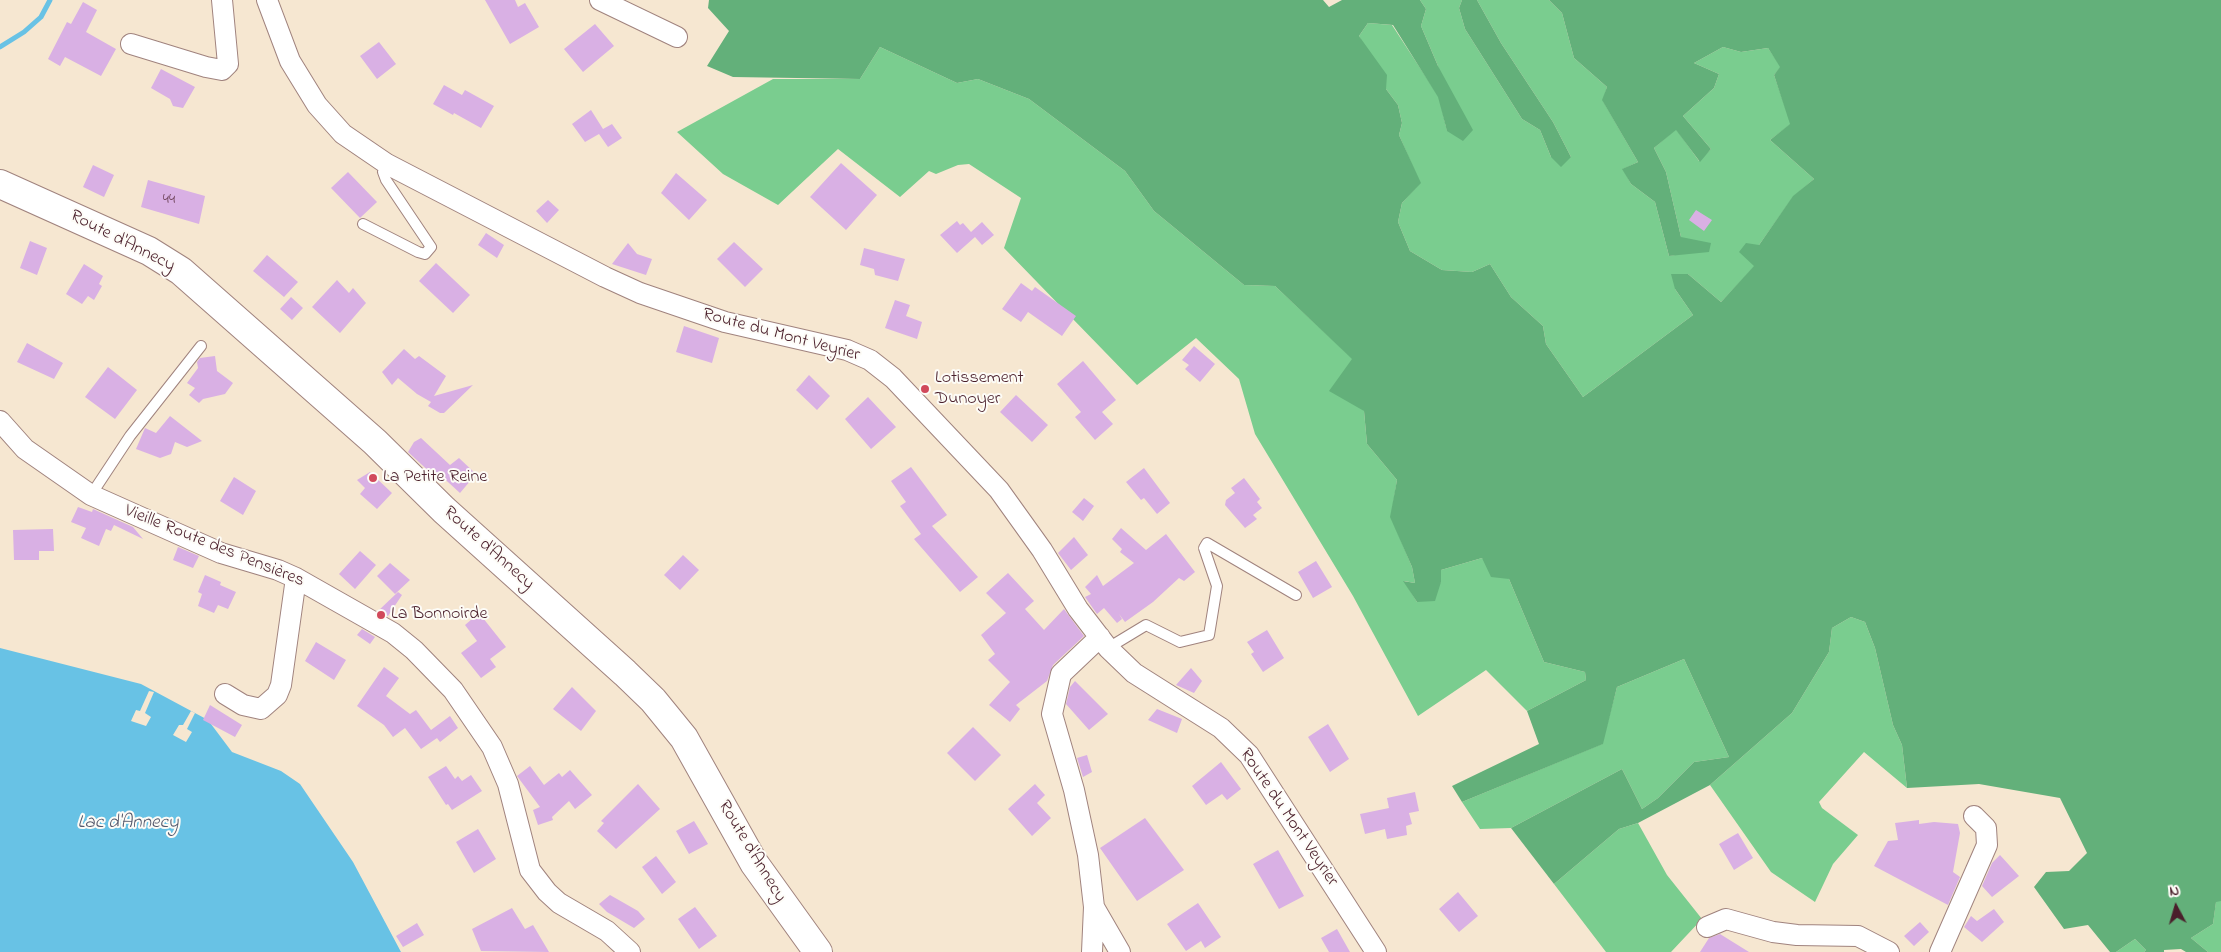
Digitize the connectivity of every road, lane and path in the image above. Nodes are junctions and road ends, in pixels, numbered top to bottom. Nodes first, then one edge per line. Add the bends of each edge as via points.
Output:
1 (222, 0) edge
2 (267, 0) edge
3 (600, 0) edge
4 (677, 37) dead end
5 (132, 44) dead end
6 (386, 164) junction
7 (0, 184) edge
8 (363, 224) dead end
9 (201, 346) dead end
10 (0, 421) edge
11 (91, 494) junction
12 (296, 578) junction
13 (1296, 595) dead end
14 (1104, 643) junction
15 (225, 694) dead end
16 (1974, 816) dead end
17 (1094, 907) junction
18 (1707, 927) dead end
19 (630, 952) edge
20 (818, 952) edge
21 (1092, 952) edge
22 (1120, 952) edge
23 (1376, 952) edge
24 (1889, 952) edge
25 (1940, 952) edge

1 - 5 street via 228,64 222,70 206,68
2 - 6 street, Route du Mont Veyrier via 290,62 317,104 343,134
3 - 4 street
6 - 8 lane via 383,172 386,180 431,247 425,254 418,252
6 - 14 street, Route du Mont Veyrier via 648,296 725,322 840,348 876,364 907,391 999,490
7 - 20 main road, Route d'Annecy via 136,245 181,272 375,442 444,510 625,673 653,700 684,738 754,863
9 - 11 lane via 130,436
10 - 11 street, Vieille Route des Pensières via 26,449
11 - 12 street, Vieille Route des Pensières via 221,553
12 - 15 street via 278,695 261,709 243,705
12 - 19 street, Vieille Route des Pensières via 393,633 434,669 492,747 512,797 530,870 559,903 606,931
13 - 14 lane via 1208,543 1204,548 1217,586 1209,635 1180,642 1146,625
14 - 17 street via 1061,674 1052,714 1081,820
14 - 23 street, Route du Mont Veyrier via 1134,674 1222,728 1249,755
16 - 25 street via 1986,828 1987,845
17 - 21 street
17 - 22 street
18 - 24 street via 1726,919 1773,932 1858,936

